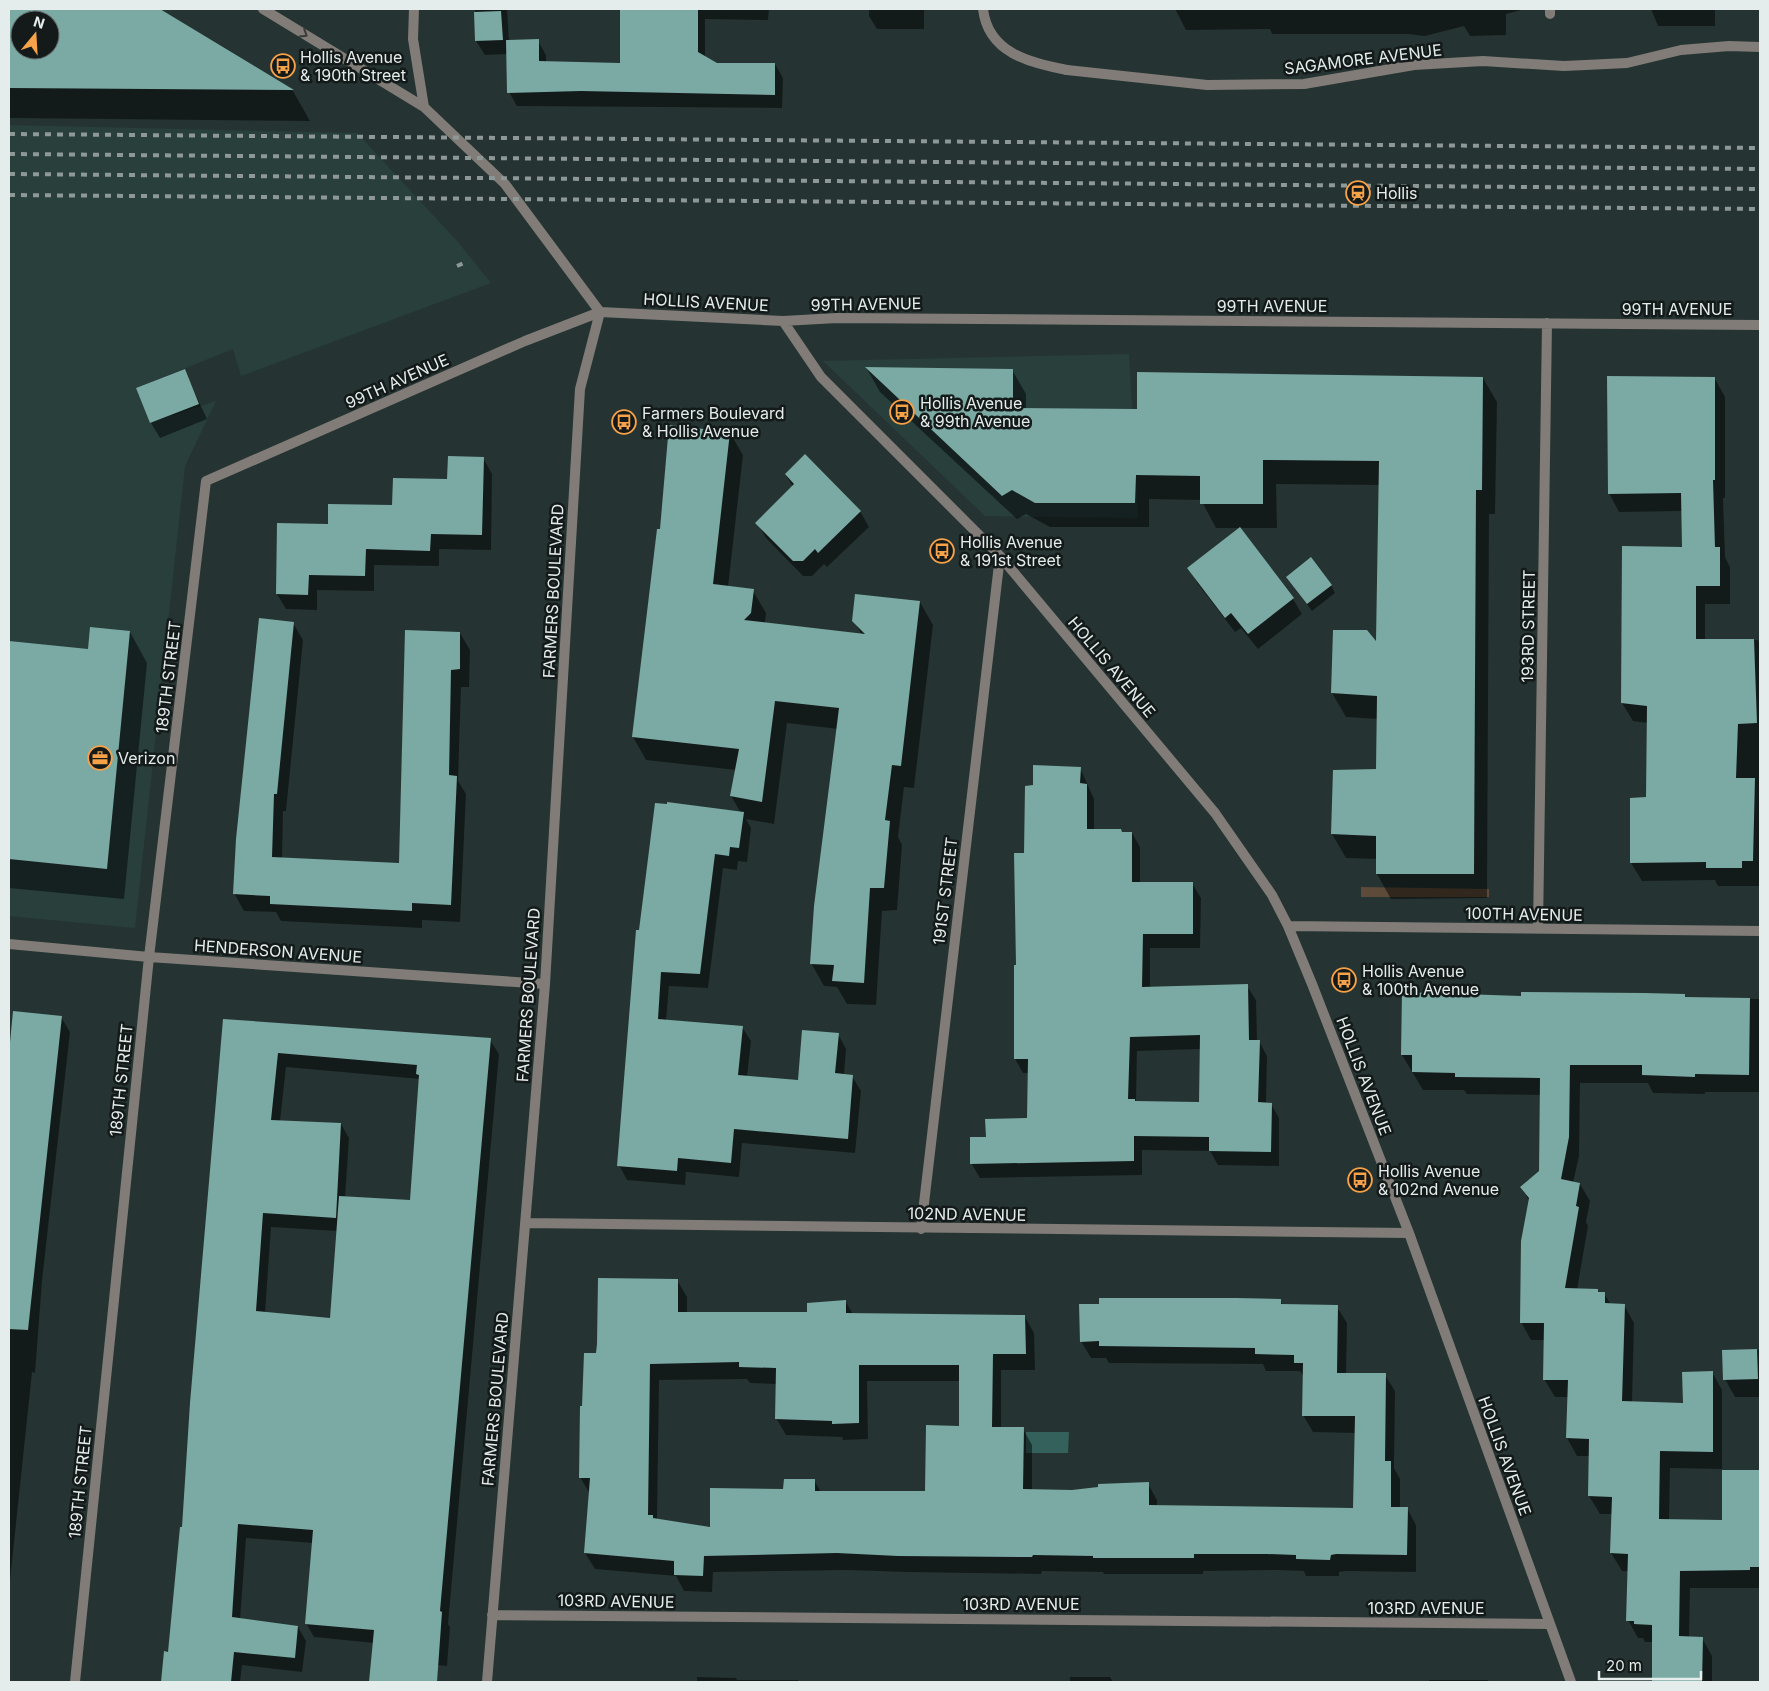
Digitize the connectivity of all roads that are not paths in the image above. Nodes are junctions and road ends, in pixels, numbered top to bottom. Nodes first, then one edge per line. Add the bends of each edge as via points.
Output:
1 (263, 9) edge
2 (414, 9) edge
3 (983, 9) edge
4 (1760, 46) edge
5 (424, 107) junction
6 (600, 312) junction
7 (783, 321) junction
8 (1547, 323) junction
9 (1760, 325) edge
10 (206, 481) joint
11 (1000, 556) junction
12 (1288, 926) junction
13 (1538, 929) junction
14 (1760, 931) edge
15 (9, 944) edge
16 (149, 957) junction
17 (545, 984) junction
18 (525, 1223) junction
19 (921, 1229) junction
20 (1409, 1233) junction
21 (492, 1615) junction
22 (1549, 1624) junction
23 (75, 1682) edge
24 (486, 1682) edge
25 (1571, 1682) edge

1 -> 5 street
2 - 5 street via 413,39
3 - 4 street, SAGAMORE AVENUE via 984,23 1000,46 1033,64 1207,85 1304,84 1414,65 1483,61 1564,66 1627,63 1681,50
5 - 6 street via 505,184
6 - 7 street, HOLLIS AVENUE
6 - 10 street, 99TH AVENUE
6 - 17 street, FARMERS BOULEVARD via 580,389
7 - 8 street, 99TH AVENUE via 837,318
7 - 11 street, HOLLIS AVENUE via 821,377
8 - 9 street, 99TH AVENUE
8 - 13 street, 193RD STREET
10 - 16 street, 189TH STREET
11 - 12 street, HOLLIS AVENUE via 1215,813 1272,894
11 - 19 street, 191ST STREET
12 - 13 street, 100TH AVENUE
12 - 20 street, HOLLIS AVENUE
13 - 14 street, 100TH AVENUE
15 - 16 street, HENDERSON AVENUE
16 - 17 street, HENDERSON AVENUE
16 - 23 street, 189TH STREET
17 - 18 street, FARMERS BOULEVARD
18 - 19 street, 102ND AVENUE
18 - 21 street, FARMERS BOULEVARD
19 - 20 street, 102ND AVENUE
20 - 22 street, HOLLIS AVENUE
21 - 22 street, 103RD AVENUE
21 - 24 street, FARMERS BOULEVARD
22 - 25 street, HOLLIS AVENUE

